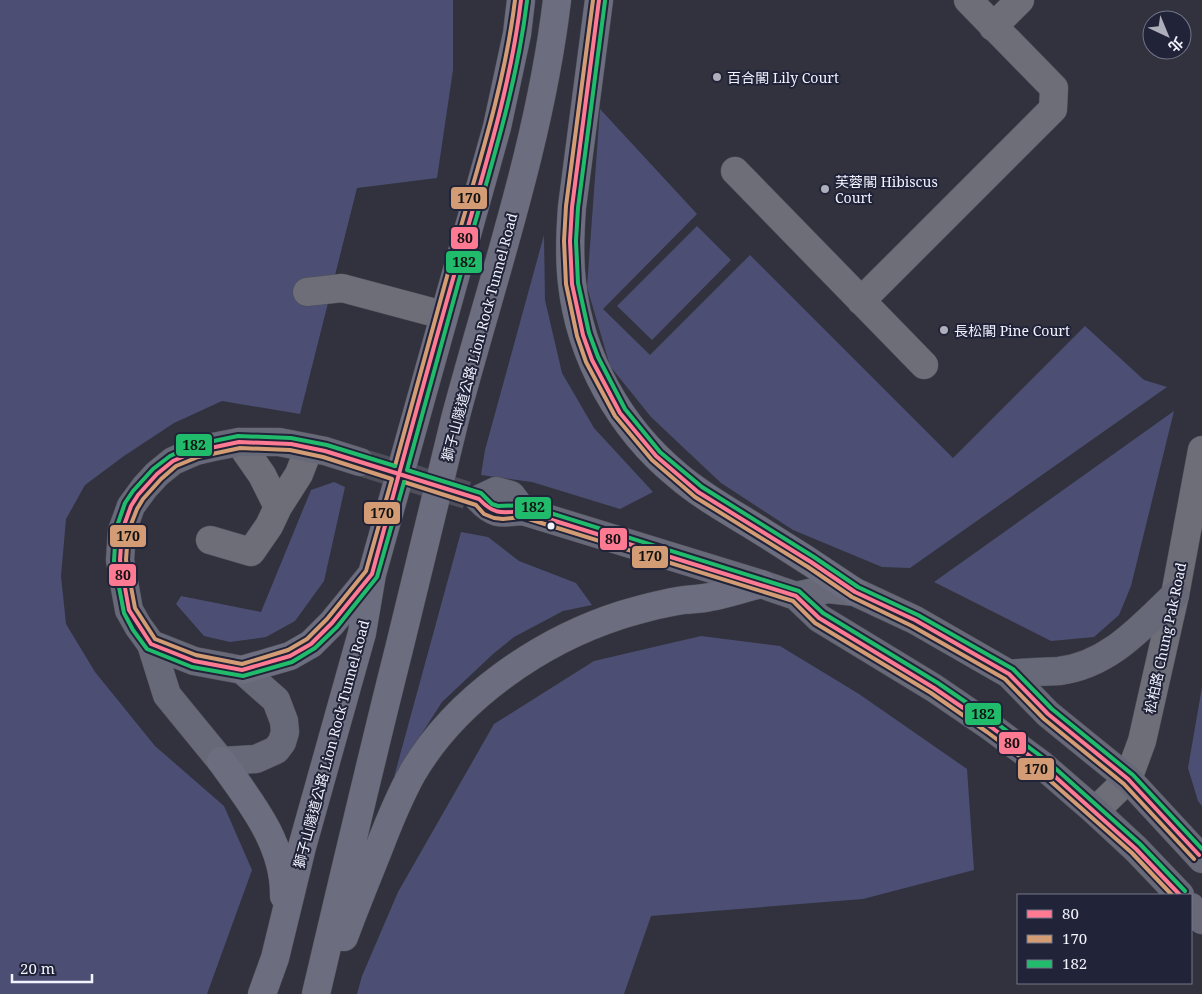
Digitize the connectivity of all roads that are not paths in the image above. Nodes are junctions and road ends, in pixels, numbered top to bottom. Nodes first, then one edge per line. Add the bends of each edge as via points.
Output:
1 (521, 0) edge
2 (558, 0) edge
3 (599, 0) edge
4 (968, 0) edge
5 (1020, 0) edge
6 (993, 27) junction
7 (735, 170) dead end
8 (307, 292) dead end
9 (861, 301) junction
10 (443, 315) junction
11 (924, 365) dead end
12 (239, 442) junction
13 (309, 448) junction
14 (1202, 450) edge
15 (360, 462) tunnel mouth
16 (278, 507) junction
17 (522, 512) dead end
18 (210, 540) dead end
19 (372, 574) junction
20 (761, 584) junction
21 (854, 592) junction
22 (1175, 595) junction
23 (796, 596) junction
24 (151, 644) junction
25 (242, 670) junction
26 (1009, 674) junction
27 (221, 761) junction
28 (1128, 779) junction
29 (1095, 812) junction
30 (1202, 859) edge
31 (1179, 894) edge
32 (1192, 908) edge
33 (284, 920) junction
34 (1202, 920) edge
35 (262, 994) edge
36 (316, 994) edge
37 (321, 994) edge

1 - 10 highway, 獅子山隧道公路 Lion Rock Tunnel Road via 497,127
2 - 36 highway, 獅子山隧道公路 Lion Rock Tunnel Road via 544,82 524,168 435,500
3 - 21 highway via 570,240 576,311 592,360 620,413 677,476
4 - 6 street
5 - 6 street
6 - 9 street via 1054,88 1053,109
7 - 9 street
8 - 10 street via 342,288
9 - 11 street
10 - 19 highway, 獅子山隧道公路 Lion Rock Tunnel Road
12 - 13 main road via 279,442
12 - 16 street via 262,475
12 - 24 main road via 196,451 173,461 144,487 131,506 122,531 120,560 129,610
13 - 15 main road
13 - 16 street via 299,474
14 - 22 street, 松柏路 Chung Pak Road
16 - 18 street via 251,552
17 - 20 main road
19 - 25 highway via 311,644 290,656
19 - 33 highway, 獅子山隧道公路 Lion Rock Tunnel Road via 362,633
20 - 23 main road
20 - 37 highway via 655,606 582,630 531,657 464,710 423,756 396,805
21 - 23 main road via 828,589
21 - 26 main road via 915,620
22 - 26 main road via 1120,647 1094,662 1059,670
22 - 28 street, 松柏路 Chung Pak Road via 1146,727
23 - 29 main road via 819,618 972,713 1042,765
24 - 25 main road via 194,661
24 - 27 main road via 166,695
25 - 27 main road via 276,700 285,732 276,750 263,757
26 - 28 main road via 1048,714
27 - 33 highway via 252,805 280,860
28 - 29 street, 松柏路 Chung Pak Road
28 - 30 main road
29 - 31 main road
32 - 34 main road
33 - 35 highway, 獅子山隧道公路 Lion Rock Tunnel Road

